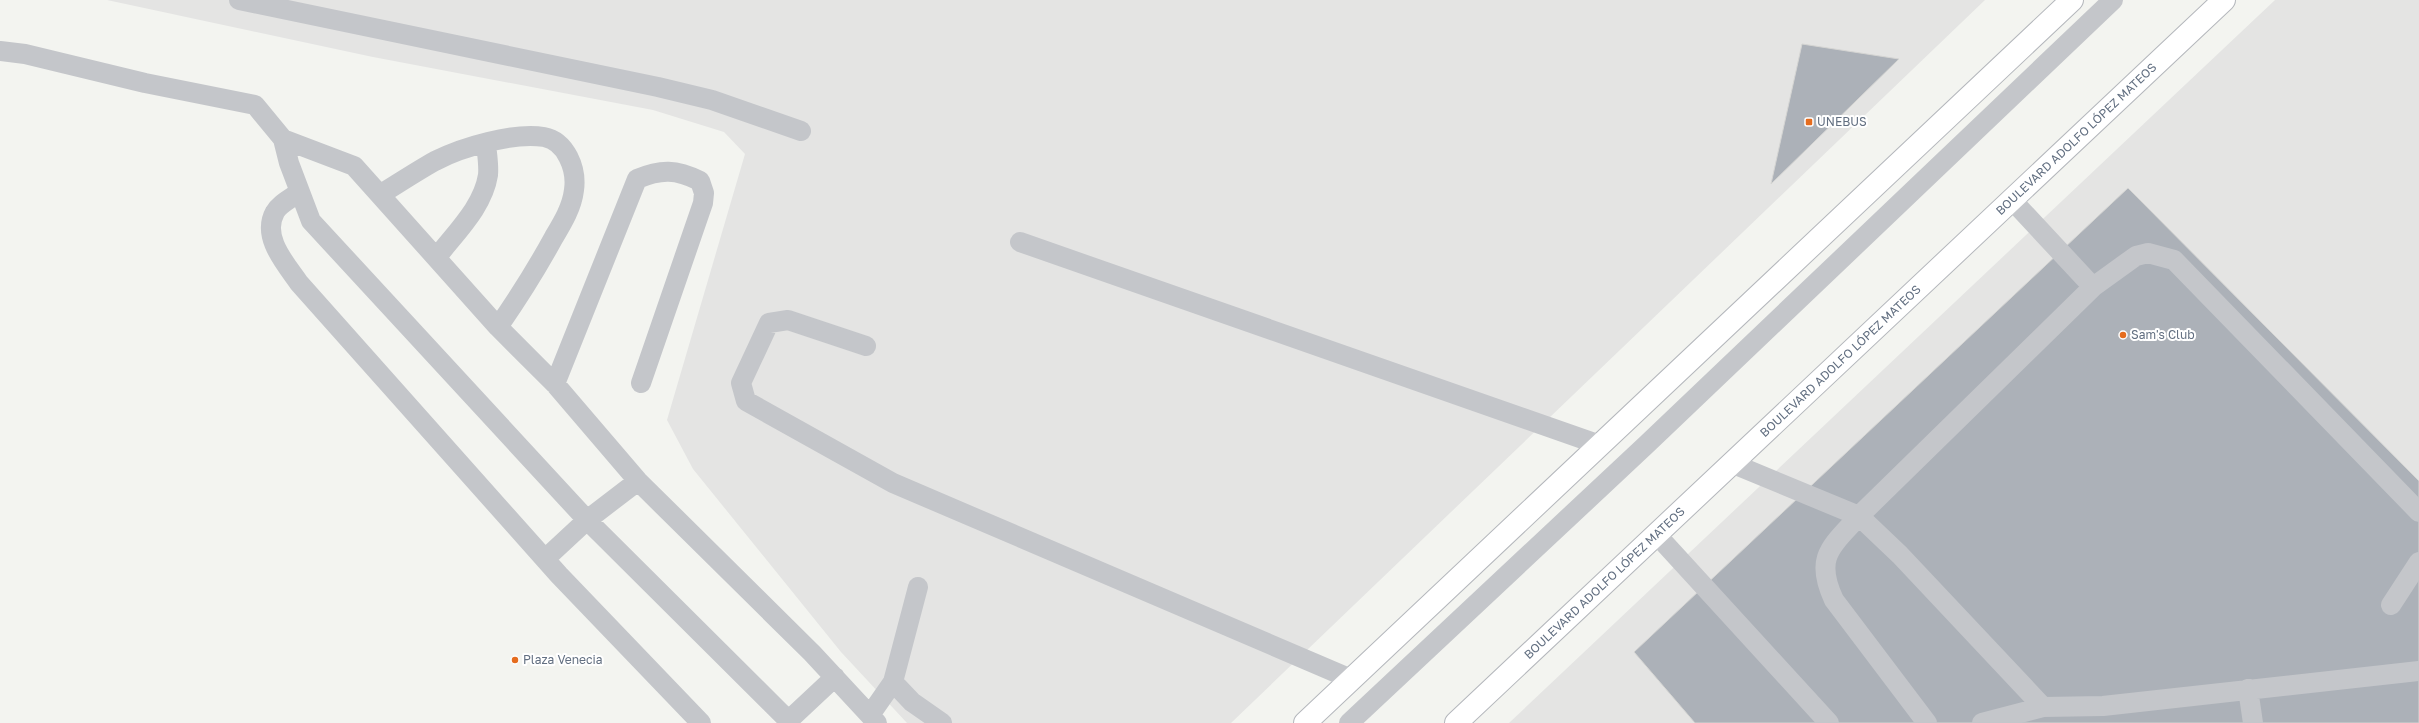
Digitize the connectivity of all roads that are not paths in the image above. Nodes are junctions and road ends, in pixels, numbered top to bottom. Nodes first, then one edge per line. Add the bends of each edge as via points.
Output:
1 (239, 0) edge
2 (2072, 0) edge
3 (2113, 0) edge
4 (2224, 0) edge
5 (0, 37) edge
6 (0, 51) edge
7 (25, 54) junction
8 (801, 131) dead end
9 (283, 139) junction
10 (486, 144) junction
11 (299, 192) junction
12 (381, 194) junction
13 (2011, 199) junction
14 (1020, 242) dead end
15 (437, 256) junction
16 (2093, 287) junction
17 (498, 327) junction
18 (866, 346) dead end
19 (555, 384) junction
20 (641, 384) dead end
21 (1600, 445) junction
22 (1730, 463) junction
23 (638, 481) junction
24 (2419, 512) edge
25 (1858, 516) junction
26 (587, 520) junction
27 (1656, 534) junction
28 (545, 559) junction
29 (2419, 562) edge
30 (918, 587) dead end
31 (2391, 605) dead end
32 (2419, 671) edge
33 (835, 677) junction
34 (1351, 679) junction
35 (893, 682) junction
36 (2248, 689) junction
37 (2043, 707) junction
38 (873, 719) edge
39 (790, 722) edge
40 (702, 723) edge
41 (942, 723) edge
42 (1305, 723) edge
43 (1349, 723) edge
44 (1456, 723) edge
45 (1829, 723) edge
46 (1927, 723) edge
47 (1982, 723) edge
48 (2253, 723) edge

1 - 8 lane via 712,100
2 - 21 main road
3 - 43 lane via 1641,450
4 - 13 main road, BOULEVARD ADOLFO LÓPEZ MATEOS
5 - 7 lane
6 - 7 lane
7 - 9 lane via 146,83 255,105
9 - 11 lane
9 - 12 lane via 354,166
10 - 12 lane via 436,160
10 - 15 lane via 488,174 484,191 475,208
10 - 17 lane via 528,136 545,137 563,148 572,164 574,189 568,212 530,282
11 - 26 lane via 311,221
11 - 28 lane via 275,211 272,221 275,248 298,283
12 - 15 lane
13 - 16 lane
13 - 22 main road, BOULEVARD ADOLFO LÓPEZ MATEOS
14 - 21 lane
15 - 17 lane
16 - 24 lane via 2136,256 2148,253 2174,260
16 - 25 lane
17 - 19 lane
18 - 34 lane via 788,320 769,323 741,383 746,401 893,484
19 - 20 lane via 637,179 656,171 683,173 700,181 704,193 703,203
19 - 23 lane
21 - 34 main road
22 - 25 lane
22 - 27 main road, BOULEVARD ADOLFO LÓPEZ MATEOS
23 - 26 lane
23 - 33 lane
25 - 37 lane via 1900,555
25 - 46 lane via 1828,550 1825,566 1827,584 1834,600
26 - 28 lane
26 - 39 lane
27 - 44 main road, BOULEVARD ADOLFO LÓPEZ MATEOS
27 - 45 lane
28 - 40 lane
29 - 31 lane
30 - 35 lane
32 - 36 lane
33 - 38 lane
33 - 39 lane
34 - 42 main road
35 - 38 lane
35 - 41 lane via 912,702
36 - 37 lane via 2103,706
36 - 48 lane
37 - 47 lane

